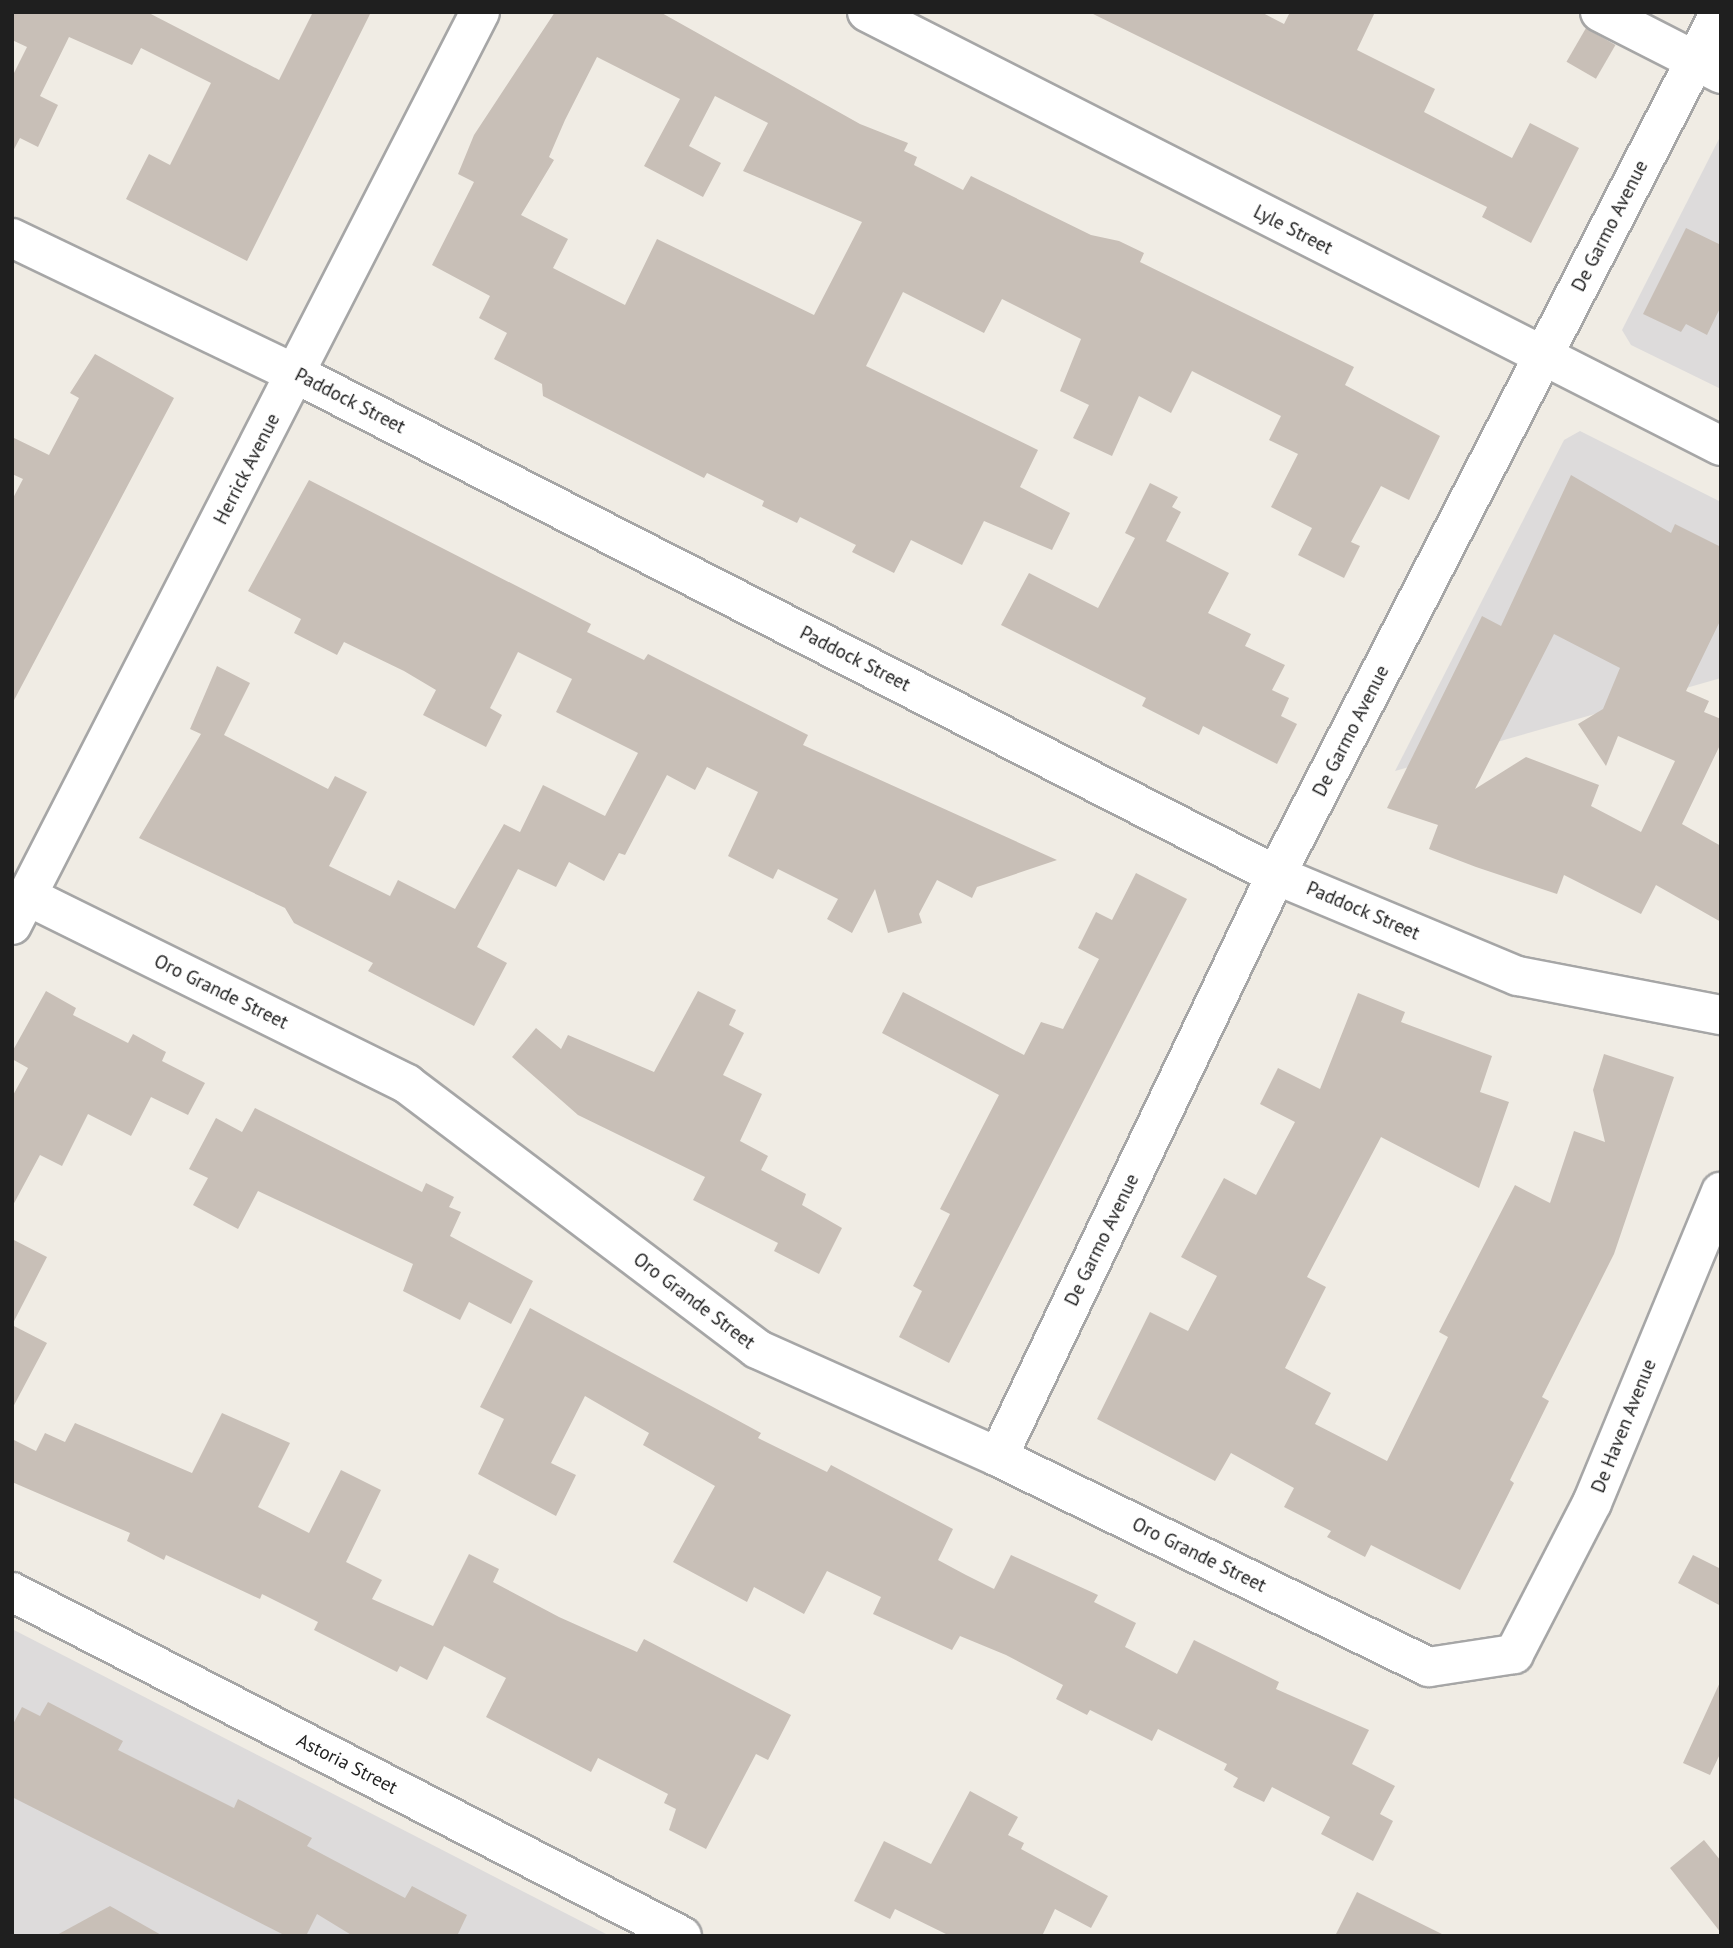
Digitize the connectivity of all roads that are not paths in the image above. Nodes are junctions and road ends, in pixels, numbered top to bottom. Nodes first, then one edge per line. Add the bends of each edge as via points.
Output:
1 (480, 12) edge
2 (867, 12) edge
3 (1600, 12) edge
4 (1720, 12) edge
5 (1708, 67) edge
6 (12, 238) edge
7 (1542, 358) junction
8 (296, 374) junction
9 (1721, 446) edge
10 (1276, 875) junction
11 (20, 911) edge
12 (1721, 1016) edge
13 (1721, 1192) edge
14 (998, 1457) junction
15 (12, 1592) edge
16 (1514, 1654) joint
17 (682, 1936) edge

1 - 8 street, Herrick Avenue
2 - 7 street, Lyle Street
3 - 5 street
4 - 5 street, De Garmo Avenue
5 - 7 street, De Garmo Avenue
6 - 8 street, Paddock Street
7 - 9 street, Lyle Street
7 - 10 street, De Garmo Avenue
8 - 10 street, Paddock Street
8 - 11 street, Herrick Avenue
10 - 12 street, Paddock Street via 1518,975
10 - 14 street, De Garmo Avenue
11 - 14 street, Oro Grande Street via 407,1084 757,1349
13 - 16 street, De Haven Avenue via 1592,1503
14 - 16 street, Oro Grande Street via 1429,1667
15 - 17 street, Astoria Street

